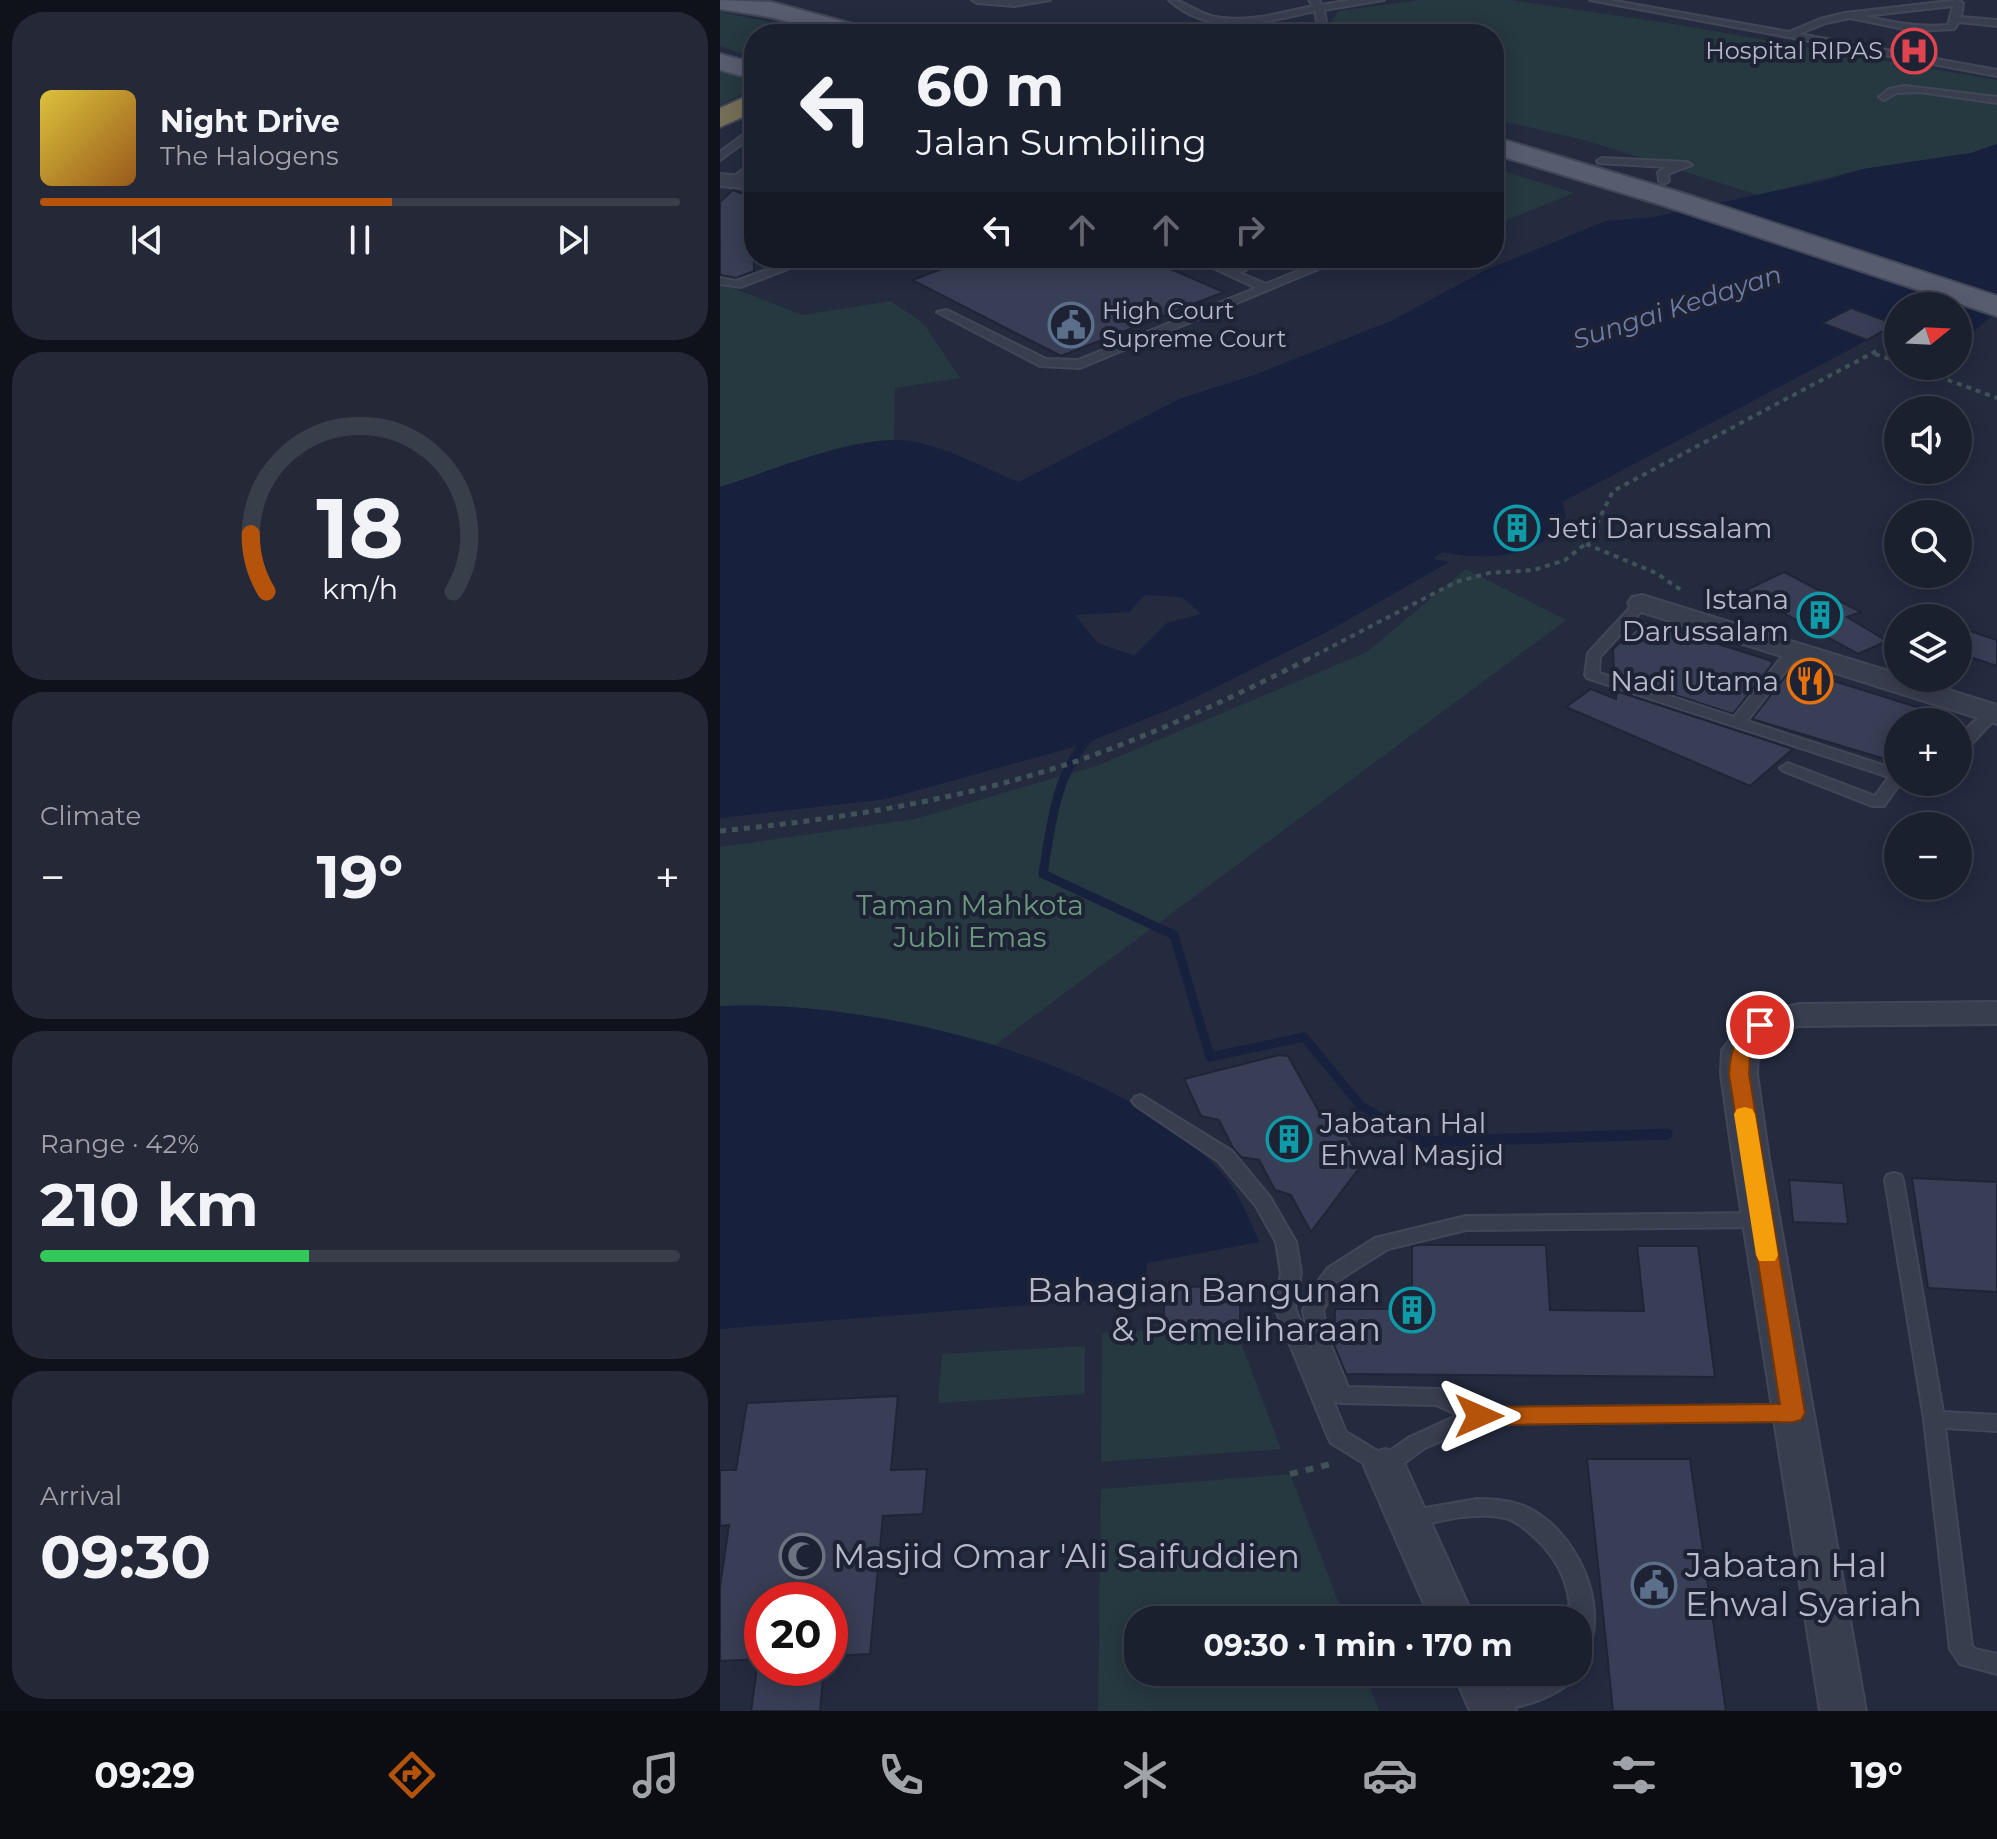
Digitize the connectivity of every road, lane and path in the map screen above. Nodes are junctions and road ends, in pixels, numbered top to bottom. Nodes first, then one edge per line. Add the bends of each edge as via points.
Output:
1 (977, 0) edge
2 (1045, 0) edge
3 (1174, 0) edge
4 (1379, 0) edge
5 (1595, 0) edge
6 (1609, 1) edge
7 (720, 2) edge
8 (1315, 2) edge
9 (1942, 2) edge
10 (1958, 2) edge
11 (1853, 16) junction
12 (1956, 19) junction
13 (1997, 23) edge
14 (824, 24) edge
15 (1322, 24) edge
16 (1790, 36) junction
17 (720, 62) edge
18 (744, 68) edge
19 (1997, 73) edge
20 (1884, 97) dead end
21 (1997, 100) edge
22 (743, 108) edge
23 (1504, 134) edge
24 (1504, 147) edge
25 (720, 157) edge
26 (1676, 190) junction
27 (783, 268) edge
28 (1221, 268) edge
29 (1241, 268) edge
30 (1311, 268) edge
31 (1232, 273) junction
32 (720, 281) edge
33 (1997, 287) edge
34 (1265, 288) junction
35 (1997, 306) edge
36 (943, 312) dead end
37 (1884, 355) edge
38 (1948, 380) edge
39 (1997, 398) edge
40 (1642, 603) joint
41 (1794, 651) junction
42 (1995, 714) edge
43 (1738, 722) junction
44 (1972, 732) edge
45 (1788, 768) dead end
46 (1884, 770) edge
47 (1884, 795) edge
48 (720, 831) edge
49 (1997, 1013) edge
50 (1141, 1101) dead end
51 (1894, 1180) dead end
52 (1761, 1220) junction
53 (1793, 1413) junction
54 (1479, 1416) junction
55 (1934, 1419) junction
56 (1997, 1423) edge
57 (1376, 1460) junction
58 (1290, 1474) dead end
59 (1408, 1520) junction
60 (1447, 1606) edge
61 (1581, 1606) edge
62 (1997, 1664) edge
63 (1543, 1686) edge
64 (1486, 1696) edge
65 (1843, 1711) edge

1 - 2 lane
3 - 8 lane via 1207,18 1238,22 1288,16
4 - 8 lane
5 - 6 lane
6 - 16 lane
7 - 14 main road
8 - 15 lane
9 - 10 lane
9 - 11 lane
10 - 12 lane
11 - 12 lane via 1918,30 1951,27
11 - 16 lane via 1816,22
12 - 13 lane
16 - 19 lane
17 - 18 main road
20 - 21 lane via 1889,90 1912,88
22 - 25 lane
23 - 26 main road via 1602,161
24 - 26 main road
26 - 33 main road
26 - 35 main road
27 - 32 lane via 737,285
28 - 31 lane
29 - 31 lane
30 - 34 lane
31 - 34 lane
34 - 36 lane via 1091,361 1067,365 1044,363
37 - 48 path via 1877,351 1613,491 1588,542 1565,560 1456,582 1263,681 1123,744 1002,783 878,811
38 - 39 path
40 - 41 street
40 - 43 lane via 1593,656 1592,675
41 - 42 street
41 - 43 lane
42 - 44 lane
43 - 46 lane
45 - 47 lane via 1878,803
49 - 52 street via 1799,1015 1760,1025 1740,1050 1739,1074
50 - 57 lane via 1225,1156 1263,1202 1286,1242 1291,1273 1285,1308 1338,1437
51 - 55 lane
52 - 53 street
52 - 54 lane via 1466,1223 1382,1243 1335,1273 1313,1310 1318,1338 1341,1395 1439,1397
53 - 54 lane
53 - 65 street
54 - 57 lane
55 - 56 lane
55 - 62 lane via 1961,1649 1968,1657
57 - 58 path
57 - 59 street
59 - 60 street
59 - 61 lane via 1456,1508 1519,1513 1563,1551 1576,1575
63 - 64 lane

